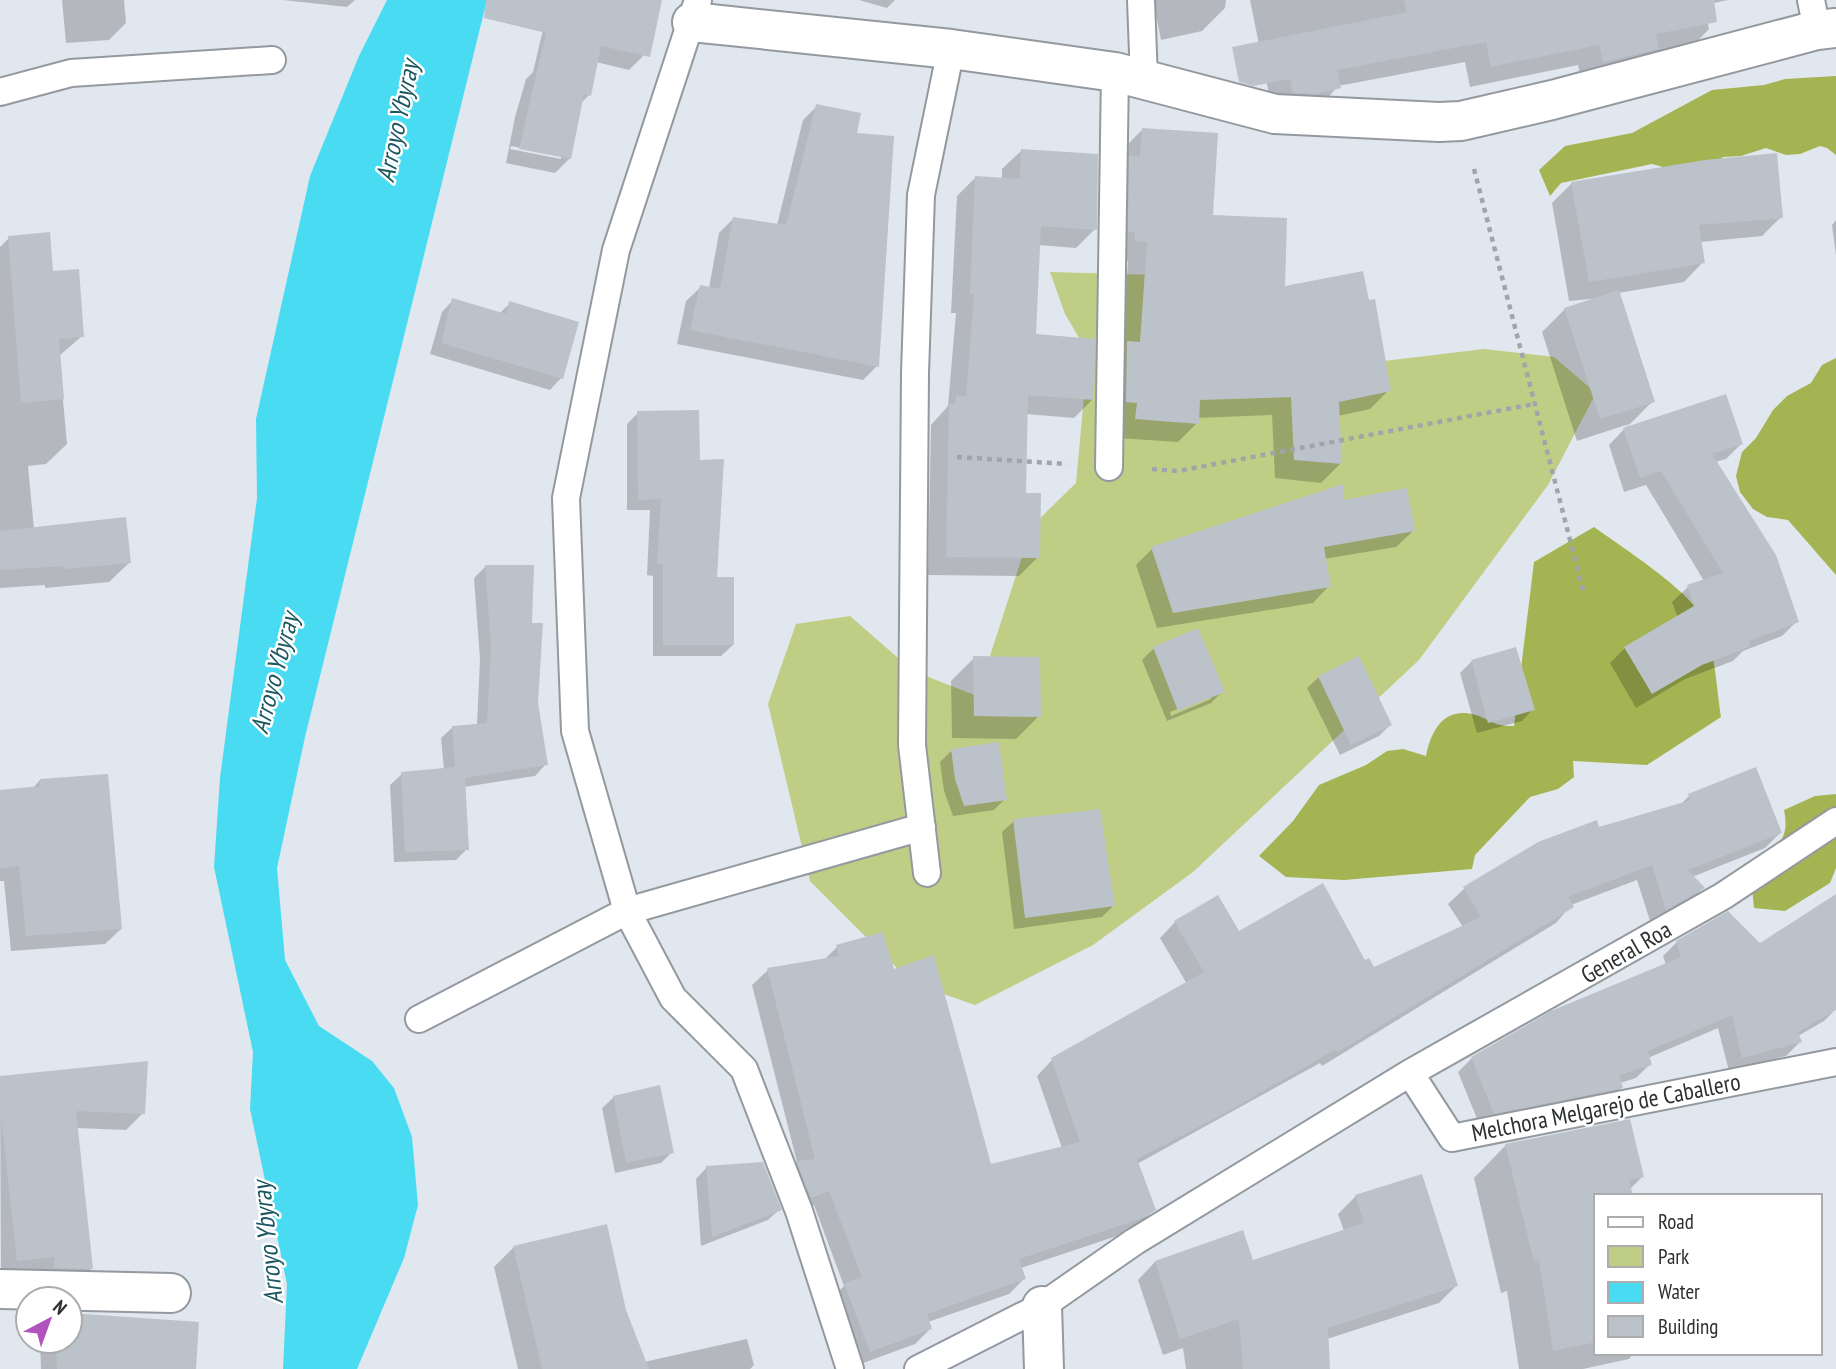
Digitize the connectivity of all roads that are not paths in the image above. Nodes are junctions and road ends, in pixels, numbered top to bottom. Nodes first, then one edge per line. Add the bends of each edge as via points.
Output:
1 (1141, 0) edge
2 (695, 11) edge
3 (1821, 20) edge
4 (951, 49) junction
5 (272, 60) dead end
6 (1130, 76) junction
7 (0, 92) edge
8 (1109, 467) road end
9 (1836, 821) edge
10 (922, 827) junction
11 (927, 873) dead end
12 (627, 911) junction
13 (419, 1019) dead end
14 (1836, 1062) edge
15 (1410, 1073) junction
16 (0, 1289) edge
17 (171, 1293) dead end
18 (1042, 1306) junction
19 (850, 1369) edge
20 (918, 1369) edge
21 (1044, 1369) edge

1 - 6 lane
2 - 4 street
2 - 12 lane via 616,250 566,498 575,731
3 - 6 street via 1461,121 1275,114
4 - 6 street
4 - 10 lane via 921,195 912,745
5 - 7 lane via 71,73
6 - 8 lane
9 - 15 lane, General Roa via 1723,896
10 - 11 lane
10 - 12 lane
12 - 13 lane
12 - 19 lane via 673,999 744,1069 799,1211
14 - 15 lane, Melchora Melgarejo de Caballero via 1452,1138
15 - 18 lane, General Roa via 1134,1242
16 - 17 street
18 - 20 lane, General Roa
18 - 21 street

